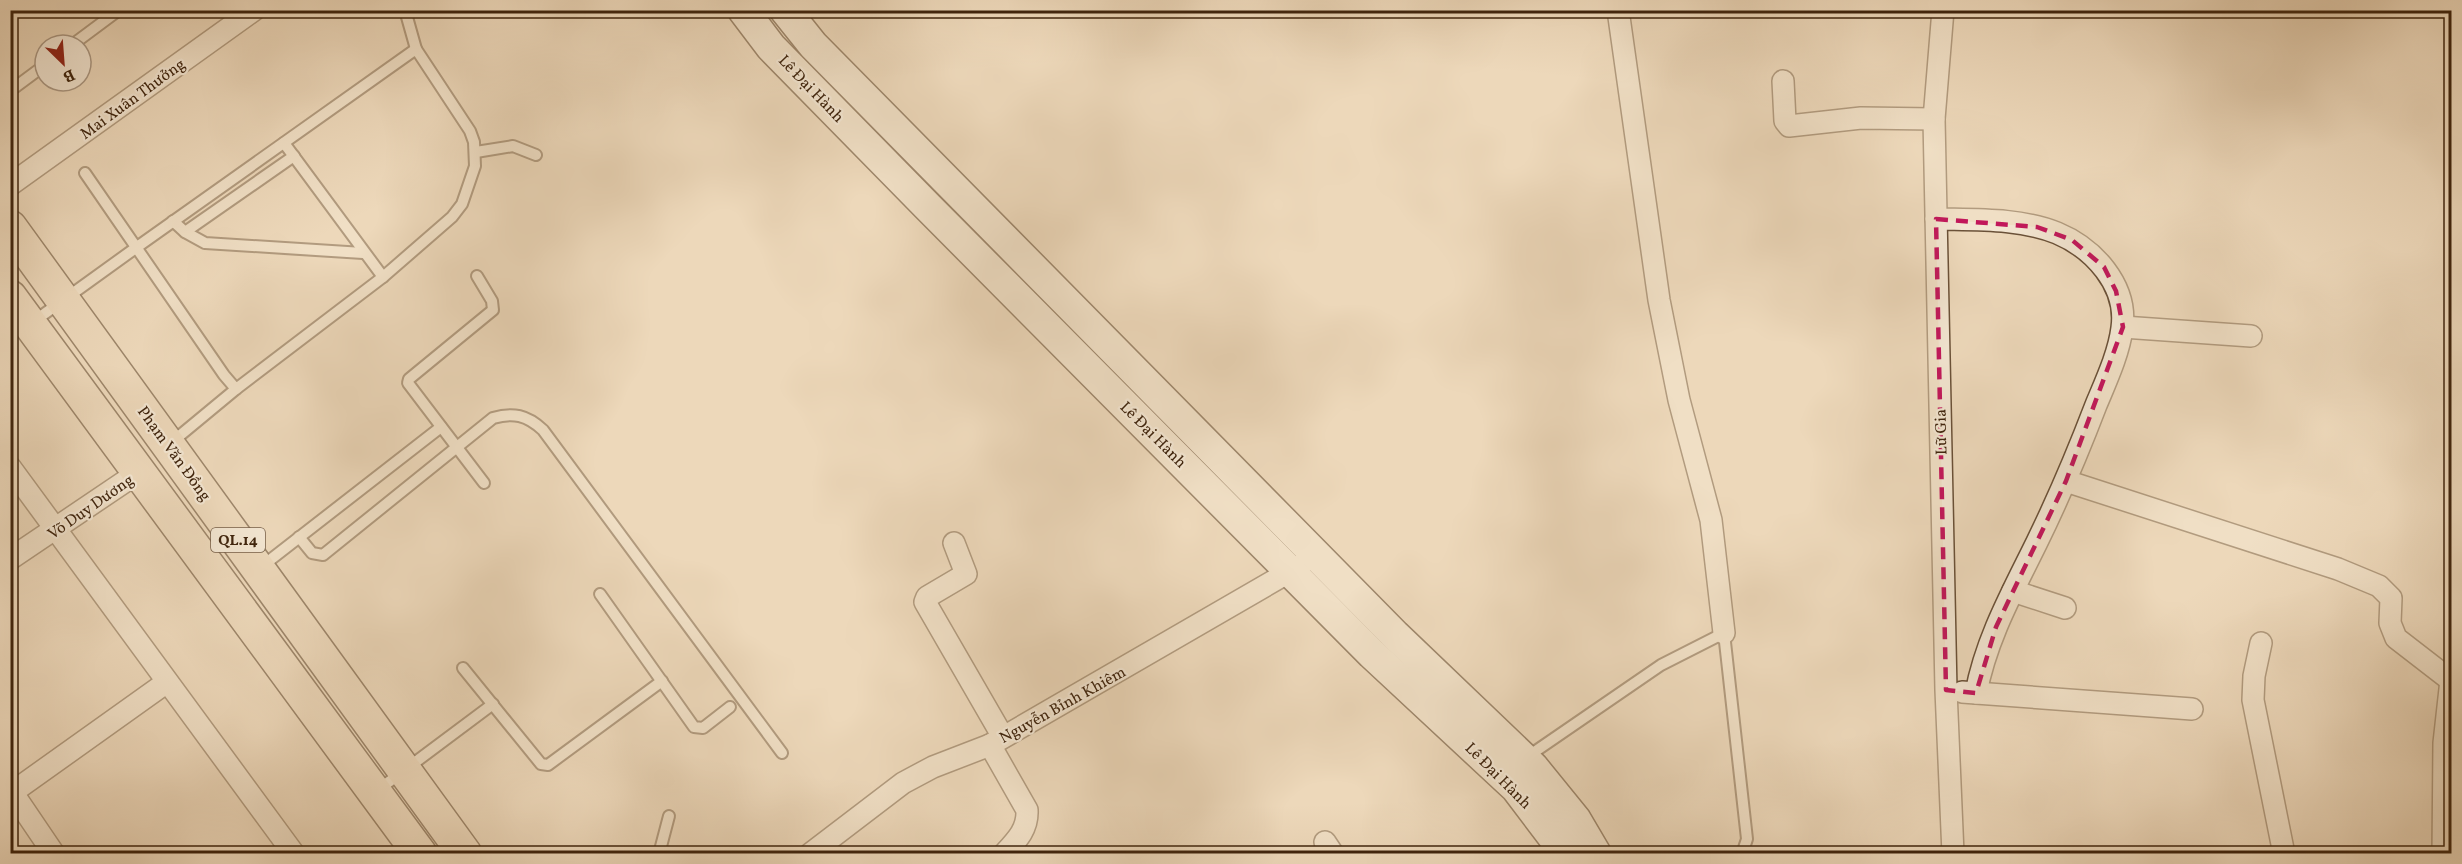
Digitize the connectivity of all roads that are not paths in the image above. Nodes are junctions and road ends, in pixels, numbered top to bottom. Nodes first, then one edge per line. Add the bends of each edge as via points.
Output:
1 (119, 10) edge
2 (255, 10) edge
3 (405, 10) edge
4 (743, 10) edge
5 (785, 10) edge
6 (1618, 10) edge
7 (1942, 10) edge
8 (88, 33) edge
9 (416, 49) junction
10 (33, 74) edge
11 (1783, 81) dead end
12 (10, 91) edge
13 (1934, 119) junction
14 (284, 143) junction
15 (476, 152) junction
16 (536, 155) dead end
17 (294, 156) junction
18 (85, 172) dead end
19 (10, 185) edge
20 (1936, 219) junction
21 (173, 221) junction
22 (10, 227) edge
23 (185, 232) junction
24 (137, 247) junction
25 (363, 253) junction
26 (477, 276) dead end
27 (384, 277) junction
28 (58, 292) junction
29 (18, 312) edge
30 (2122, 327) junction
31 (2251, 336) dead end
32 (236, 389) junction
33 (441, 427) junction
34 (169, 445) junction
35 (456, 447) junction
36 (10, 467) edge
37 (139, 472) junction
38 (2066, 481) junction
39 (484, 483) dead end
40 (56, 530) junction
41 (299, 537) junction
42 (954, 543) dead end
43 (1317, 556) junction
44 (10, 560) edge
45 (259, 569) junction
46 (1291, 572) junction
47 (2013, 591) junction
48 (600, 594) dead end
49 (2065, 608) dead end
50 (1724, 633) junction
51 (2261, 643) dead end
52 (463, 668) dead end
53 (2450, 675) edge
54 (662, 681) junction
55 (167, 682) junction
56 (1946, 690) junction
57 (1976, 693) junction
58 (493, 704) junction
59 (730, 707) dead end
60 (2192, 709) dead end
61 (996, 741) junction
62 (782, 753) dead end
63 (1525, 759) junction
64 (405, 771) junction
65 (11, 792) edge
66 (375, 792) junction
67 (669, 816) dead end
68 (1746, 852) edge
69 (54, 854) edge
70 (294, 854) edge
71 (420, 854) edge
72 (465, 854) edge
73 (659, 854) edge
74 (810, 854) edge
75 (1004, 854) edge
76 (1566, 854) edge
77 (1596, 854) edge
78 (1953, 854) edge
79 (2284, 854) edge
80 (2443, 854) edge

1 - 8 lane
2 - 19 street, Mai Xuân Thưởng
3 - 9 lane
4 - 46 main road, Lê Đại Hành via 771,47
5 - 43 main road, Lê Đại Hành via 813,45
6 - 50 street via 1659,300 1679,400 1711,520
7 - 13 street, Lữ Gia
9 - 14 lane
9 - 15 lane via 470,131
10 - 12 lane
11 - 13 street via 1785,121 1789,126 1869,117
13 - 20 street, Lữ Gia
14 - 17 lane
14 - 21 lane
15 - 16 lane via 513,146
15 - 27 lane via 462,204
17 - 23 lane
17 - 25 lane
18 - 24 lane
20 - 30 street via 2037,227 2072,240 2092,255 2111,280
20 - 56 street, Lữ Gia
21 - 23 lane
21 - 24 lane
22 - 28 main road, Phạm Văn Đồng / QL.14
23 - 25 lane via 220,245
24 - 28 lane
24 - 32 lane
25 - 27 lane
26 - 33 lane via 493,310 408,383
27 - 32 lane
28 - 29 street
28 - 34 main road, Phạm Văn Đồng / QL.14
29 - 37 main road, QL.14
30 - 31 street
30 - 38 street via 2108,375
32 - 34 lane
33 - 35 lane
33 - 41 lane
34 - 45 main road, Phạm Văn Đồng / QL.14
35 - 39 lane
35 - 41 lane via 323,555 312,554
35 - 62 lane via 493,418 506,414 531,418
36 - 40 street
37 - 40 street, Võ Duy Dương
37 - 66 main road, QL.14
38 - 47 street
38 - 53 street via 2338,569 2379,586 2391,598 2390,623 2396,638
40 - 44 street, Võ Duy Dương
40 - 55 street
41 - 45 lane
42 - 61 street via 966,574 927,597 925,602
43 - 46 street, Nguyễn Bỉnh Khiêm
43 - 63 main road, Lê Đại Hành
45 - 64 main road, Phạm Văn Đồng / QL.14
46 - 61 street, Nguyễn Bỉnh Khiêm
46 - 76 main road, Lê Đại Hành via 1372,654 1516,788
47 - 49 street
47 - 57 street via 1986,652
48 - 54 lane
50 - 63 lane via 1661,665
50 - 68 lane
51 - 79 street via 2253,700
52 - 58 lane
53 - 80 street via 2443,761
54 - 58 lane via 548,765 541,764
54 - 59 lane via 699,729
55 - 65 street
55 - 70 street
56 - 57 street
56 - 78 street, Lữ Gia
57 - 60 street
58 - 64 lane
61 - 74 street, Nguyễn Bỉnh Khiêm via 903,783
61 - 75 street via 1027,810 1028,822
63 - 77 main road, Lê Đại Hành via 1576,820
64 - 66 lane
64 - 72 main road, Phạm Văn Đồng / QL.14
65 - 69 street
66 - 71 main road, QL.14
67 - 73 lane

